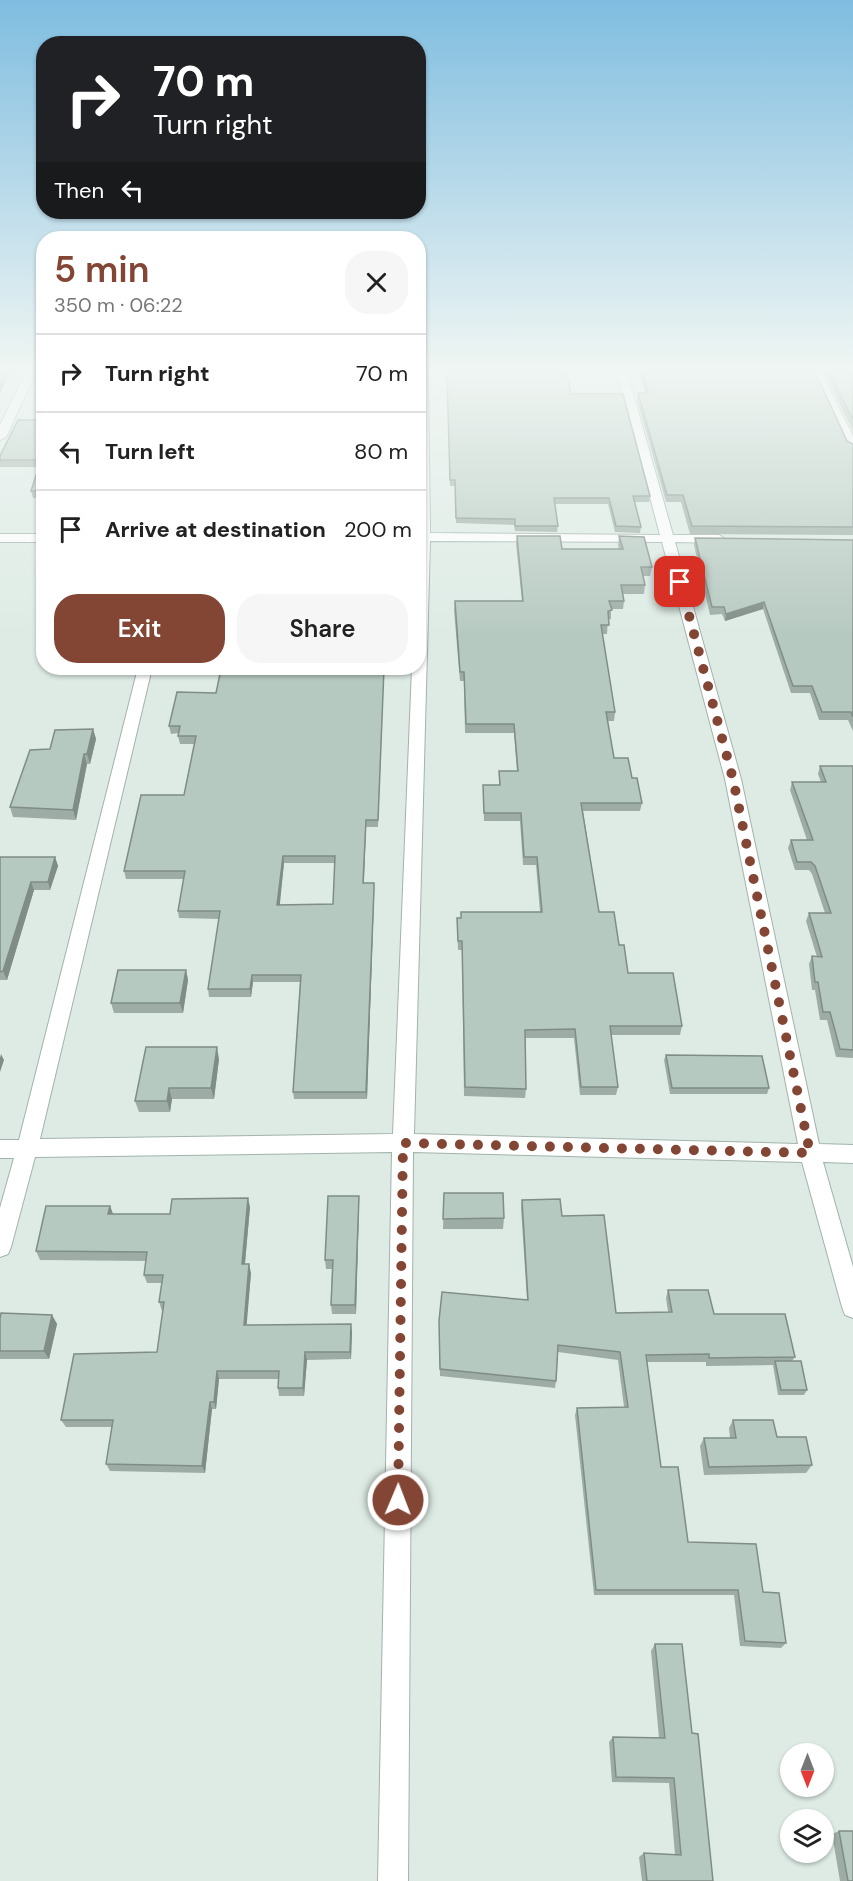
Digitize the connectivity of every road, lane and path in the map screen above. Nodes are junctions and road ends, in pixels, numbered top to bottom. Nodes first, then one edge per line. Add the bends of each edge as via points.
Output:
1 (646, 460) edge
2 (426, 537) edge
3 (0, 538) edge
4 (36, 538) edge
5 (668, 538) junction
6 (737, 539) edge
7 (143, 675) edge
8 (417, 675) edge
9 (403, 1143) junction
10 (0, 1149) edge
11 (27, 1150) junction
12 (810, 1153) junction
13 (853, 1154) edge
14 (0, 1247) edge
15 (853, 1307) edge
16 (393, 1881) edge

1 - 5 street
2 - 5 street
3 - 4 street
5 - 6 street
5 - 12 street via 733,779
7 - 11 street
8 - 9 street
9 - 11 street
9 - 12 street
9 - 16 street
10 - 11 street
11 - 14 street
12 - 13 street
12 - 15 street

